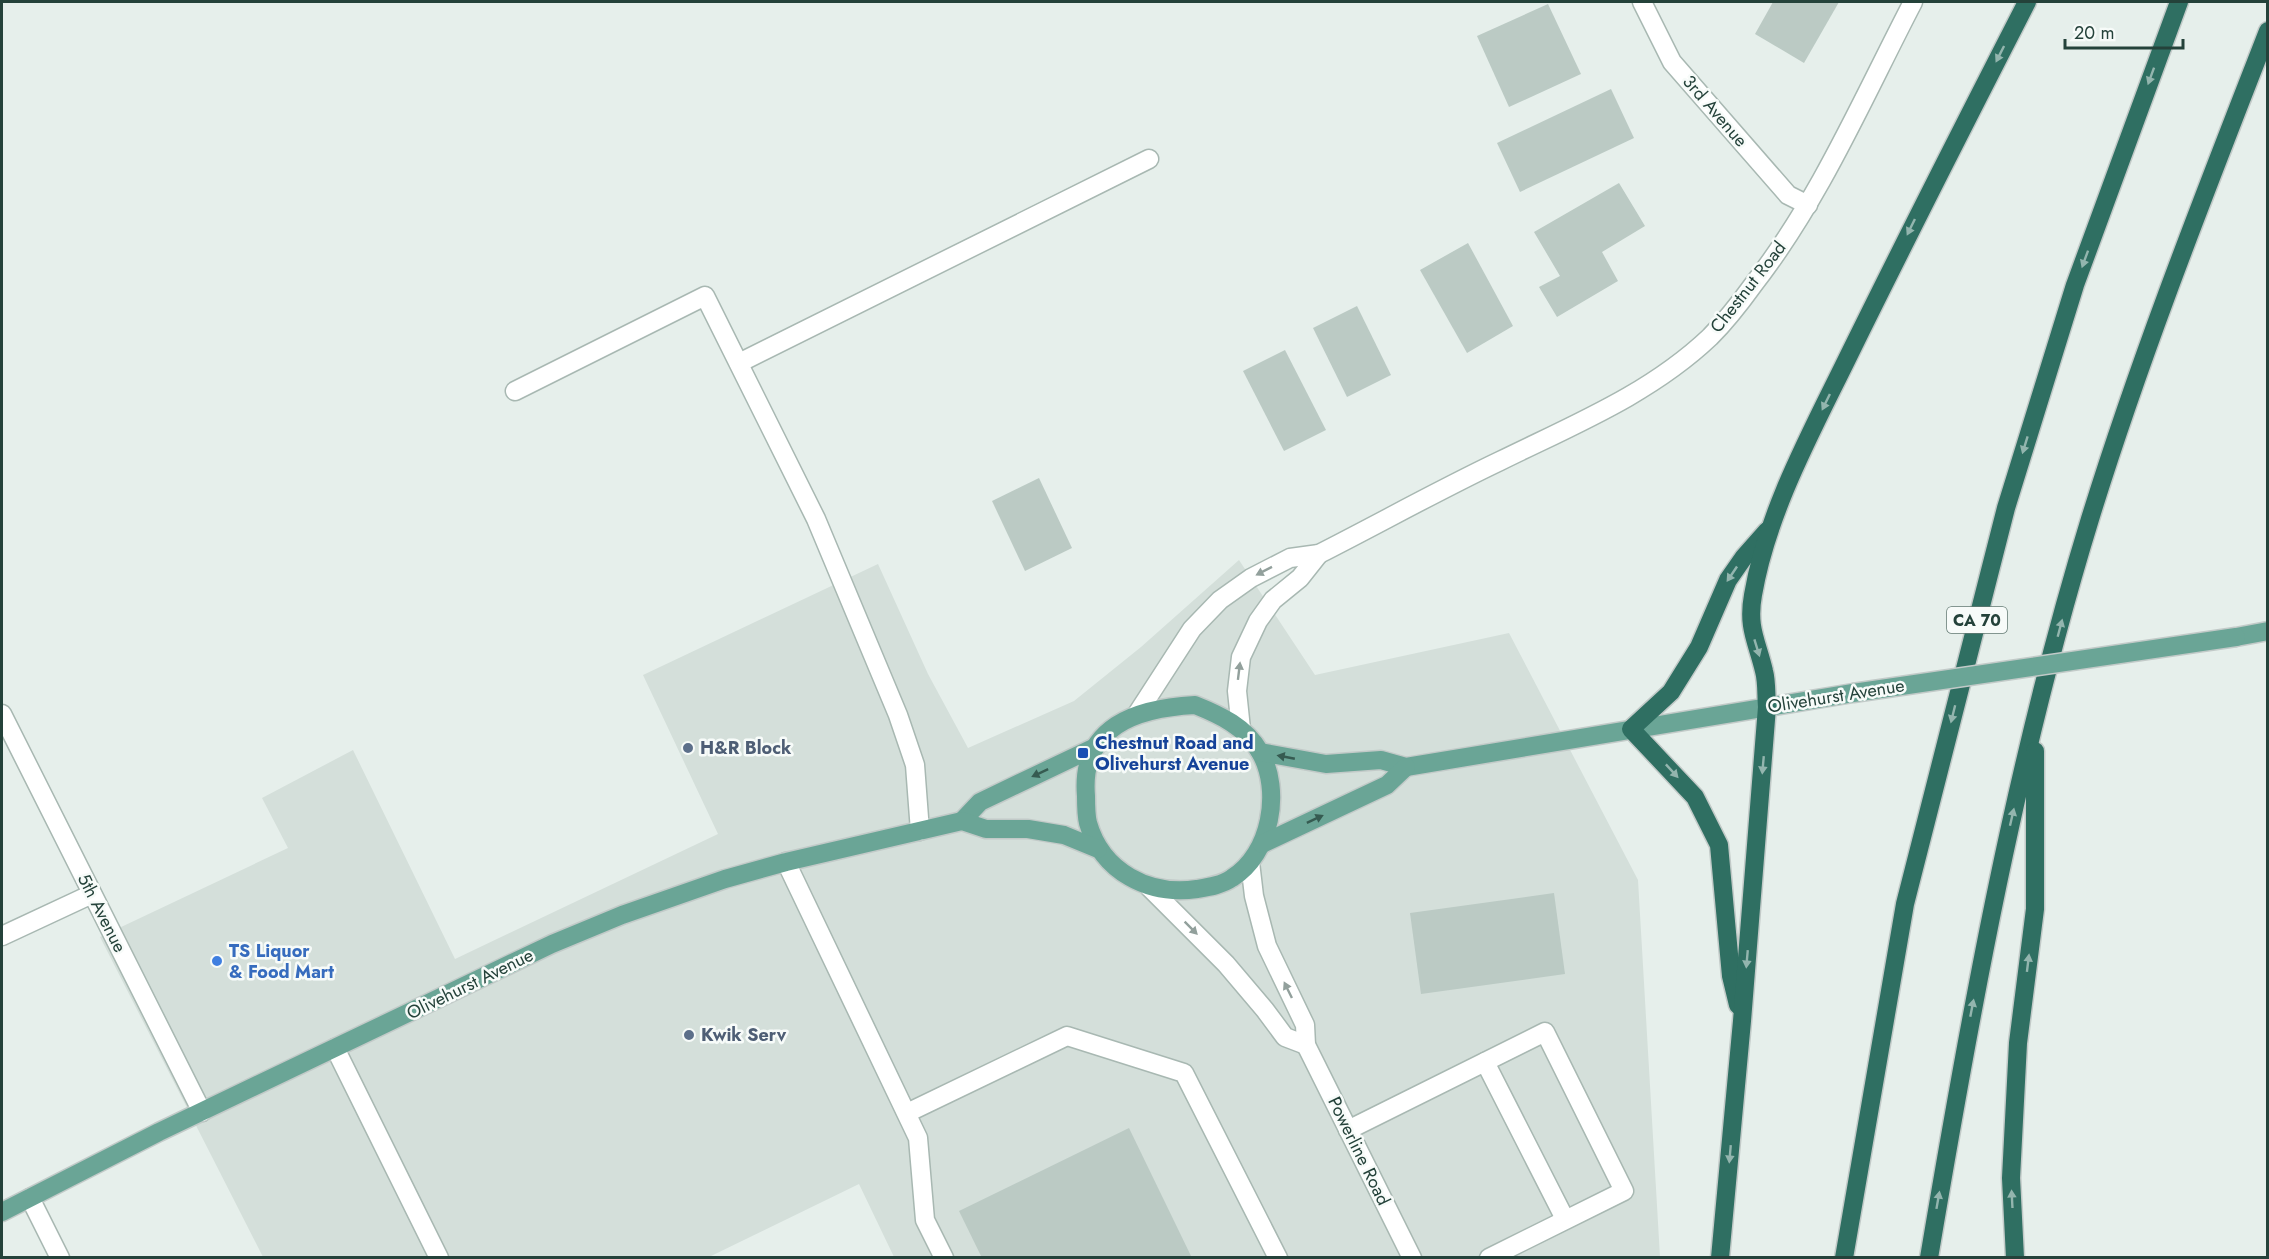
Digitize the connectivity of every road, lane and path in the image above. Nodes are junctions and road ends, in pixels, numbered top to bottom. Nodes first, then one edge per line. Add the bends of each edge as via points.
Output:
1 (1642, 2) edge
2 (1913, 2) edge
3 (2027, 2) edge
4 (2179, 2) edge
5 (2268, 32) edge
6 (1149, 159) dead end
7 (1808, 205) junction
8 (739, 363) junction
9 (515, 391) dead end
10 (1769, 529) junction
11 (1319, 554) junction
12 (2268, 630) edge
13 (1767, 707) junction
14 (2, 714) edge
15 (1137, 714) junction
16 (2036, 717) junction
17 (1241, 729) junction
18 (1631, 729) junction
19 (1093, 747) junction
20 (1260, 752) junction
21 (1406, 767) junction
22 (962, 821) junction
23 (920, 831) junction
24 (1262, 844) junction
25 (1098, 849) junction
26 (786, 862) junction
27 (1250, 862) junction
28 (1149, 887) junction
29 (92, 894) junction
30 (2, 936) edge
31 (1742, 1021) junction
32 (1306, 1045) junction
33 (335, 1048) junction
34 (1485, 1062) junction
35 (202, 1112) junction
36 (907, 1113) junction
37 (1348, 1130) junction
38 (30, 1198) junction
39 (2, 1212) edge
40 (1565, 1219) junction
41 (60, 1257) edge
42 (439, 1257) edge
43 (944, 1257) edge
44 (1278, 1257) edge
45 (1412, 1257) edge
46 (1489, 1257) edge
47 (1720, 1257) edge
48 (1844, 1257) edge
49 (1929, 1257) edge
50 (2015, 1257) edge

1 - 7 street, 3rd Avenue via 1672,62 1788,195
2 - 7 street, Chestnut Road
3 -> 10 highway via 1905,239 1809,436
4 -> 48 highway, CA 70 via 2075,285 2006,508 1905,904
16 -> 5 highway via 2090,520 2162,304
6 - 8 street
7 - 11 street, Chestnut Road via 1774,259 1710,337 1641,390
8 - 9 street via 705,296
8 - 23 street via 816,519 898,716 915,765
10 -> 13 highway via 1753,596 1751,630 1764,672
10 -> 18 highway via 1728,580 1699,647 1671,692
11 -> 15 street, Chestnut Road via 1290,558 1220,600 1192,629
17 -> 11 street, Chestnut Road via 1237,691 1241,657 1258,621
12 - 13 main road, Olivehurst Avenue, bridge
13 - 18 main road, Olivehurst Avenue
13 -> 31 highway
14 - 29 street, 5th Avenue
15 - 17 main road via 1167,706 1195,705
15 - 19 main road
49 -> 16 highway via 1980,968
50 -> 16 highway via 2011,1178 2018,1043 2035,909
17 - 20 main road
18 - 21 main road, Olivehurst Avenue
18 -> 31 highway via 1695,797 1719,845 1731,976
19 -> 22 main road via 980,802
19 - 25 main road via 1085,787 1088,822
21 -> 20 main road, Olivehurst Avenue via 1381,760 1326,764
20 - 24 main road via 1270,777 1271,802
24 -> 21 main road, Olivehurst Avenue via 1387,784
22 - 23 main road, Olivehurst Avenue
22 - 25 main road, Olivehurst Avenue via 986,829 1029,828
23 - 26 main road, Olivehurst Avenue
24 - 27 main road
25 - 28 main road via 1122,874
26 - 33 main road, Olivehurst Avenue via 622,915 552,944
26 - 36 street
27 - 28 main road via 1232,878 1213,886 1180,891
32 -> 27 street, Powerline Road via 1305,1025 1267,946
28 -> 32 street via 1226,964 1285,1037
29 - 30 street
29 - 35 street, 5th Avenue
31 -> 47 highway
32 - 37 street, Powerline Road
33 - 35 main road, Olivehurst Avenue
33 - 42 street
34 - 37 street
34 - 40 street
34 - 40 street via 1545,1032 1623,1191
35 - 38 main road, Olivehurst Avenue
36 - 43 street via 918,1138 925,1220
36 - 44 street via 1067,1036 1184,1073
37 - 45 street, Powerline Road
38 - 39 main road, Olivehurst Avenue
38 - 41 street
40 - 46 street

